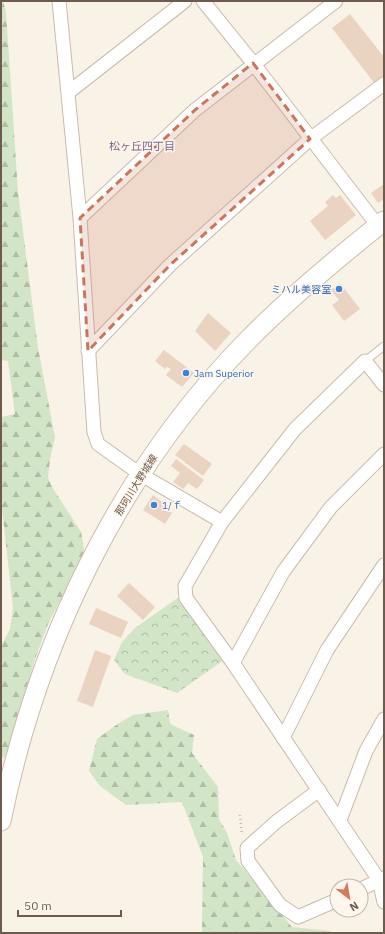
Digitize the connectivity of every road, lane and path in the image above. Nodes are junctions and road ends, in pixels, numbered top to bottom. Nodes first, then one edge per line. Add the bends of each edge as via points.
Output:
1 (59, 1) edge
2 (185, 1) edge
3 (203, 1) edge
4 (336, 1) edge
5 (253, 64) junction
6 (384, 84) edge
7 (69, 92) junction
8 (310, 139) junction
9 (80, 218) junction
10 (382, 227) edge
11 (384, 346) edge
12 (88, 351) junction
13 (365, 361) junction
14 (384, 385) edge
15 (384, 454) edge
16 (140, 474) junction
17 (222, 522) junction
18 (384, 565) edge
19 (233, 663) junction
20 (384, 720) edge
21 (283, 738) junction
22 (319, 790) junction
23 (240, 815) dead end
24 (340, 820) junction
25 (1, 821) edge
26 (247, 848) junction
27 (381, 879) edge
28 (369, 884) edge
29 (384, 902) edge
30 (329, 903) edge

1 - 7 street
2 - 7 street
3 - 5 street
4 - 5 street
5 - 8 street
5 - 9 street via 195,110
6 - 8 street
7 - 9 street
8 - 10 street
8 - 12 street via 170,265
9 - 12 street
10 - 16 main road, 那珂川大野城線 via 303,288 246,342 196,398
11 - 13 lane
12 - 16 street via 94,432 98,444
13 - 14 street
13 - 17 street via 295,429
15 - 19 street via 331,507 283,572
16 - 17 street
16 - 25 main road, 那珂川大野城線 via 80,580 66,610 9,769
17 - 19 street via 185,586 186,598
18 - 21 street via 327,650
19 - 21 street
20 - 24 street via 366,751
21 - 22 street
22 - 24 street
22 - 26 street via 276,822
23 - 26 path via 241,831
24 - 27 street
26 - 30 street via 248,861 280,905 298,917
27 - 28 street
27 - 29 street

